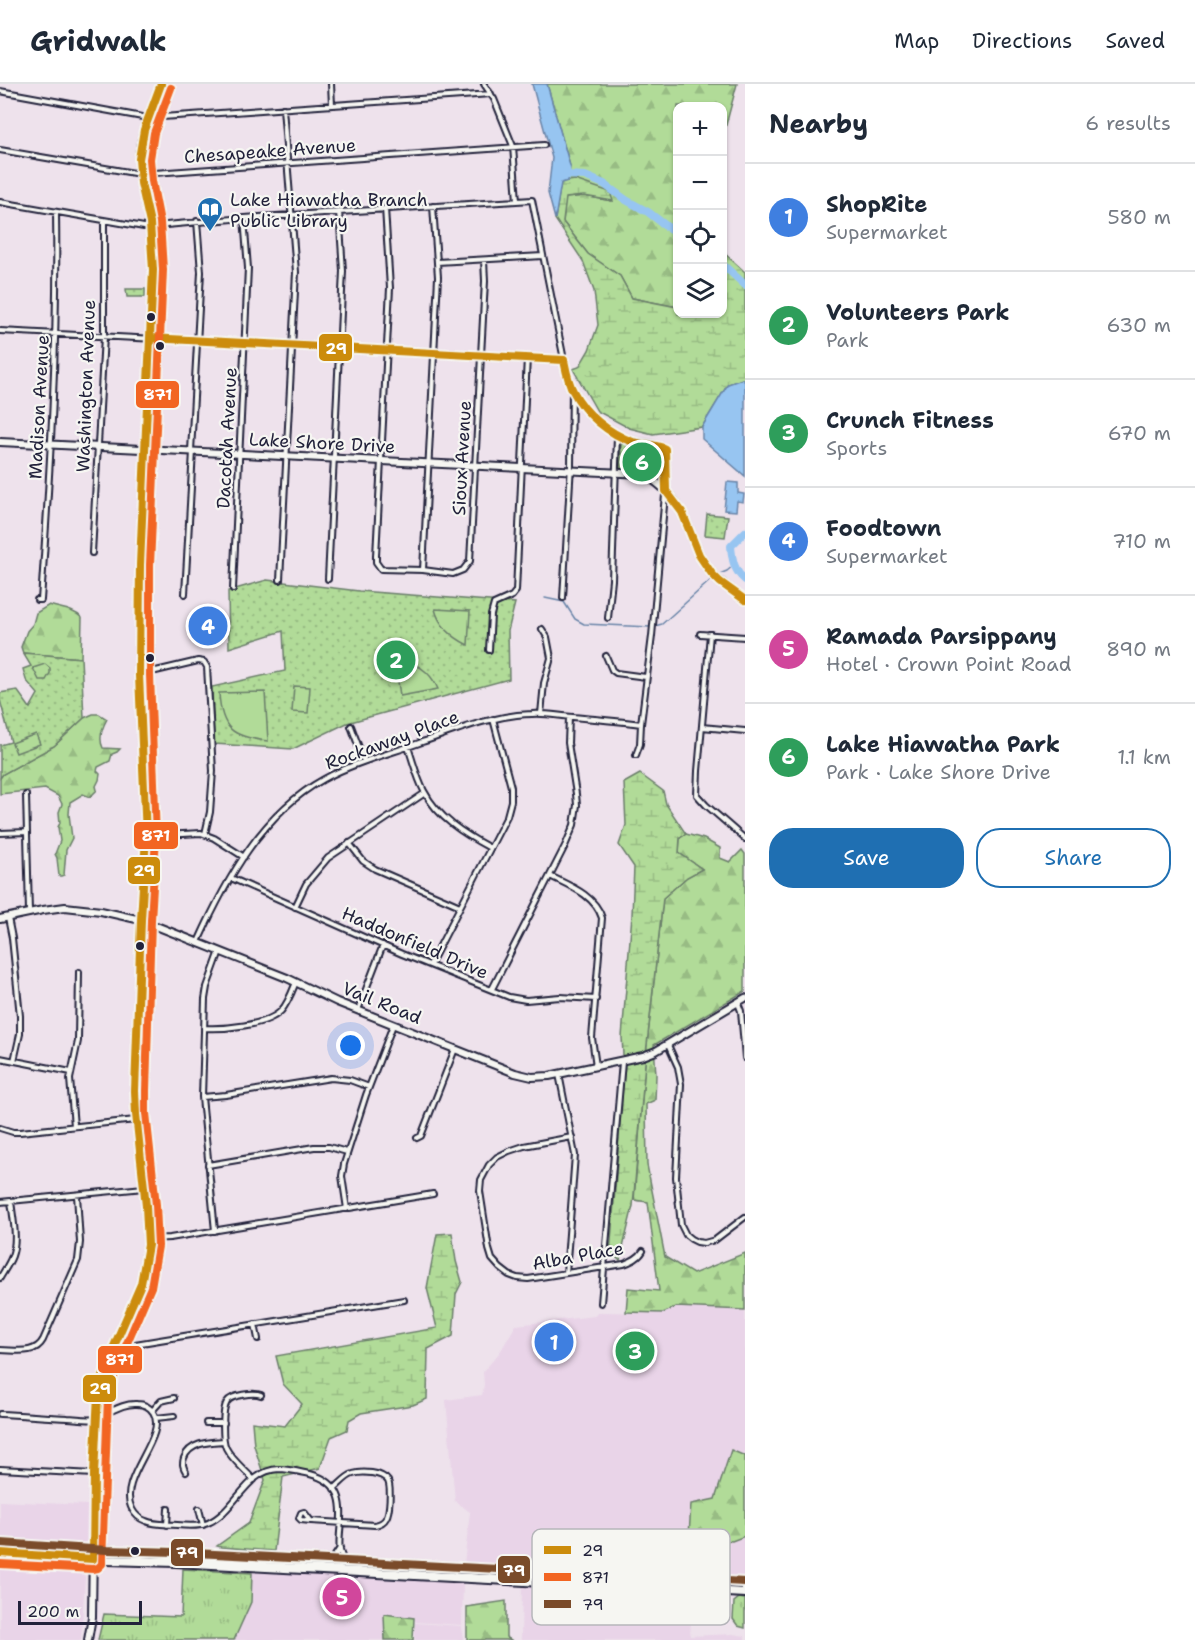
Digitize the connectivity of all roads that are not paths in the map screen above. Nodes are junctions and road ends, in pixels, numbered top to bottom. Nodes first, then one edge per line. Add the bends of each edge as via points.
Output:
1 (161, 84) edge
2 (331, 84) edge
3 (484, 84) edge
4 (0, 91) edge
5 (491, 94) junction
6 (332, 105) junction
7 (283, 108) junction
8 (148, 118) junction
9 (544, 145) dead end
10 (513, 147) junction
11 (0, 150) edge
12 (287, 164) junction
13 (140, 174) junction
14 (517, 201) junction
15 (0, 202) edge
16 (433, 206) junction
17 (386, 208) junction
18 (339, 211) junction
19 (56, 212) junction
20 (292, 215) junction
21 (244, 218) junction
22 (104, 220) junction
23 (197, 221) junction
24 (150, 225) junction
25 (543, 256) junction
26 (484, 260) junction
27 (437, 262) junction
28 (0, 331) edge
29 (56, 333) junction
30 (104, 336) junction
31 (151, 338) junction
32 (198, 340) junction
33 (245, 343) junction
34 (292, 345) junction
35 (339, 347) junction
36 (387, 350) junction
37 (433, 353) junction
38 (481, 355) junction
39 (527, 357) junction
40 (564, 360) junction
41 (572, 387) junction
42 (618, 435) junction
43 (0, 442) edge
44 (51, 444) junction
45 (98, 447) junction
46 (145, 449) junction
47 (192, 451) junction
48 (240, 453) junction
49 (286, 456) junction
50 (334, 459) junction
51 (381, 461) junction
52 (428, 463) junction
53 (475, 466) junction
54 (523, 468) junction
55 (570, 471) junction
56 (617, 472) junction
57 (643, 474) junction
58 (666, 475) junction
59 (666, 490) junction
60 (92, 553) dead end
61 (423, 570) junction
62 (328, 579) dead end
63 (280, 580) dead end
64 (233, 589) dead end
65 (185, 594) dead end
66 (563, 598) dead end
67 (37, 600) dead end
68 (745, 600) edge
69 (608, 618) dead end
70 (542, 629) dead end
71 (700, 634) dead end
72 (710, 634) junction
73 (745, 637) edge
74 (489, 650) dead end
75 (606, 656) dead end
76 (139, 675) junction
77 (646, 676) junction
78 (541, 714) junction
79 (569, 717) junction
80 (493, 719) junction
81 (641, 724) junction
82 (351, 726) dead end
83 (702, 727) junction
84 (745, 731) edge
85 (408, 747) junction
86 (636, 755) dead end
87 (364, 761) junction
88 (425, 793) junction
89 (26, 795) dead end
90 (27, 832) junction
91 (0, 833) edge
92 (205, 834) junction
93 (146, 836) junction
94 (745, 839) edge
95 (349, 843) junction
96 (490, 848) junction
97 (244, 857) junction
98 (550, 876) junction
99 (231, 878) junction
100 (460, 906) junction
101 (295, 907) junction
102 (29, 912) junction
103 (8, 917) junction
104 (0, 919) edge
105 (141, 920) junction
106 (198, 942) junction
107 (383, 945) junction
108 (220, 951) junction
109 (430, 965) junction
110 (79, 972) dead end
111 (296, 982) junction
112 (492, 990) junction
113 (745, 998) edge
114 (596, 999) junction
115 (738, 1003) junction
116 (358, 1010) junction
117 (393, 1024) junction
118 (204, 1028) junction
119 (668, 1044) junction
120 (455, 1048) junction
121 (0, 1058) edge
122 (745, 1058) edge
123 (14, 1061) junction
124 (622, 1062) junction
125 (596, 1067) junction
126 (71, 1072) junction
127 (559, 1074) junction
128 (369, 1087) junction
129 (202, 1097) junction
130 (136, 1120) junction
131 (74, 1126) junction
132 (0, 1128) edge
133 (572, 1137) junction
134 (417, 1138) dead end
135 (347, 1152) junction
136 (208, 1165) junction
137 (144, 1188) junction
138 (433, 1194) dead end
139 (77, 1195) junction
140 (0, 1202) edge
141 (11, 1202) junction
142 (347, 1209) junction
143 (745, 1217) edge
144 (215, 1231) junction
145 (148, 1239) junction
146 (643, 1251) dead end
147 (604, 1267) junction
148 (566, 1273) junction
149 (0, 1278) edge
150 (404, 1300) dead end
151 (601, 1303) dead end
152 (255, 1324) junction
153 (258, 1339) dead end
154 (115, 1344) junction
155 (0, 1350) edge
156 (261, 1395) dead end
157 (174, 1398) dead end
158 (97, 1403) junction
159 (113, 1410) junction
160 (152, 1411) junction
161 (0, 1414) edge
162 (174, 1416) dead end
163 (156, 1418) junction
164 (95, 1419) junction
165 (224, 1423) junction
166 (206, 1424) dead end
167 (224, 1441) junction
168 (0, 1469) edge
169 (186, 1472) dead end
170 (94, 1474) junction
171 (254, 1480) junction
172 (334, 1489) junction
173 (168, 1509) dead end
174 (199, 1509) dead end
175 (310, 1521) dead end
176 (341, 1523) junction
177 (167, 1524) junction
178 (203, 1524) junction
179 (0, 1545) edge
180 (340, 1548) junction
181 (94, 1550) junction
182 (0, 1553) edge
183 (93, 1559) junction
184 (321, 1562) junction
185 (351, 1563) junction
186 (532, 1575) edge
187 (532, 1579) edge
188 (745, 1584) edge
189 (730, 1588) joint
190 (745, 1593) edge
191 (88, 1640) edge

1 - 8 street
2 - 6 street
3 - 5 street
4 - 8 street
5 - 6 street
5 - 10 street
6 - 7 street
7 - 8 street
7 - 12 street
8 - 13 street via 141,142
9 - 10 street, Chesapeake Avenue
10 - 12 street, Chesapeake Avenue
10 - 14 street
11 - 13 street, Chesapeake Avenue
12 - 13 street, Chesapeake Avenue
12 - 20 street
13 - 24 street
14 - 16 street
14 - 25 street via 532,200
15 - 19 street
16 - 17 street
16 - 27 street
17 - 18 street
17 - 36 street via 390,288
18 - 20 street
18 - 35 street via 343,271
19 - 22 street
19 - 29 street, Madison Avenue
20 - 21 street
20 - 34 street via 296,272
21 - 23 street
21 - 33 street, Dacotah Avenue via 248,268
22 - 24 street
22 - 30 street, Washington Avenue
23 - 24 street
23 - 32 street via 201,272
24 - 31 street
25 - 26 street
25 - 40 street
26 - 27 street
26 - 38 street, Sioux Avenue
27 - 37 street
28 - 29 street
29 - 30 street
29 - 44 street, Madison Avenue
30 - 31 street
30 - 45 street, Washington Avenue
31 - 32 street
31 - 46 street
32 - 33 street
32 - 47 street
33 - 34 street
33 - 48 street, Dacotah Avenue
34 - 35 street
34 - 49 street
35 - 36 street
35 - 50 street
36 - 37 street
36 - 51 street
37 - 38 street
37 - 52 street
38 - 39 street
38 - 53 street, Sioux Avenue
39 - 40 street
39 - 54 street
40 - 41 street
41 - 42 street via 587,410
41 - 55 street
42 - 56 street
42 - 58 street via 662,447 666,452
43 - 44 street, Lake Shore Drive
44 - 45 street, Lake Shore Drive
44 - 67 street, Madison Avenue via 41,600
45 - 46 street, Lake Shore Drive
45 - 60 street, Washington Avenue
46 - 47 street, Lake Shore Drive
46 - 76 street
47 - 48 street, Lake Shore Drive
47 - 65 street
48 - 49 street, Lake Shore Drive
48 - 64 street, Dacotah Avenue
49 - 50 street, Lake Shore Drive
49 - 63 street
50 - 51 street, Lake Shore Drive
50 - 62 street
51 - 52 street, Lake Shore Drive
51 - 61 street, Sioux Avenue via 376,562 384,569
52 - 53 street, Lake Shore Drive
52 - 61 street
53 - 54 street, Lake Shore Drive
53 - 61 street, Sioux Avenue via 469,564 456,573
54 - 55 street, Lake Shore Drive
54 - 74 street via 516,591 494,604
55 - 56 street, Lake Shore Drive
55 - 66 street
56 - 57 street, Lake Shore Drive
56 - 69 street
57 - 58 street, Lake Shore Drive
57 - 59 street
58 - 59 street
59 - 68 street via 682,512 699,555 727,588
59 - 77 street
70 - 78 street via 551,658
71 - 72 street
72 - 73 street
72 - 83 street
75 - 77 street via 616,674
76 - 92 street via 198,661 208,669 213,771
76 - 93 street
77 - 81 street
78 - 79 street, Rockaway Place
78 - 80 street, Rockaway Place
79 - 81 street, Rockaway Place
79 - 98 street via 576,817
80 - 85 street, Rockaway Place
80 - 96 street via 512,795 507,816
81 - 86 street
82 - 87 street
83 - 84 street
83 - 94 street via 698,796
85 - 87 street, Rockaway Place
85 - 88 street
87 - 97 street, Rockaway Place via 324,779 296,798
88 - 95 street
88 - 96 street via 454,826
89 - 90 street
90 - 91 street
90 - 102 street
92 - 93 street
92 - 97 street
93 - 105 street
95 - 100 street via 375,869
95 - 101 street via 320,866
96 - 100 street
97 - 99 street, Rockaway Place
98 - 112 street
98 - 114 street via 586,896 600,913
99 - 101 street, Haddonfield Drive
99 - 106 street, Rockaway Place
100 - 109 street
101 - 107 street, Haddonfield Drive
102 - 103 street, Vail Road
102 - 105 street, Vail Road via 76,908
103 - 104 street, Vail Road
103 - 123 street via 20,1016
105 - 106 street, Vail Road
105 - 130 street
106 - 108 street, Vail Road
107 - 109 street, Haddonfield Drive
107 - 116 street
108 - 111 street, Vail Road
108 - 118 street via 207,987
109 - 112 street, Haddonfield Drive
110 - 126 street via 78,1041
111 - 116 street, Vail Road
111 - 118 street via 285,1006 272,1018
112 - 114 street, Haddonfield Drive via 526,1000
113 - 115 street, Vail Road
114 - 125 street via 592,1044
115 - 119 street, Vail Road
115 - 122 street
116 - 117 street, Vail Road
117 - 120 street, Vail Road
117 - 128 street
118 - 129 street
119 - 124 street, Vail Road
119 - 143 street via 681,1084 676,1177 683,1230 693,1240 710,1242
120 - 127 street, Vail Road via 524,1075
120 - 134 street via 422,1136
121 - 123 street
123 - 126 street
124 - 125 street, Vail Road
124 - 147 street
125 - 127 street, Vail Road
126 - 131 street
127 - 133 street
128 - 129 street via 331,1078
128 - 135 street
129 - 136 street
130 - 131 street
130 - 137 street
131 - 132 street via 20,1132
133 - 148 street via 575,1164
133 - 148 street, Alba Place via 502,1155 485,1170 480,1185 489,1249 500,1268 523,1279
135 - 136 street via 314,1147
135 - 142 street via 342,1176
136 - 144 street
137 - 139 street
137 - 145 street
138 - 142 street
139 - 141 street
139 - 155 street via 78,1260 43,1340 34,1349
140 - 141 street
141 - 149 street via 15,1243
142 - 144 street
144 - 145 street
145 - 154 street via 141,1284
146 - 147 street, Alba Place via 630,1262
147 - 148 street, Alba Place
147 - 151 street
150 - 152 street
152 - 153 street
152 - 154 street
154 - 158 street
156 - 165 street via 230,1398 224,1409
157 - 160 street via 161,1401
158 - 159 street
158 - 164 street
159 - 160 street via 136,1404
159 - 164 street
160 - 163 street
161 - 164 street
162 - 163 street
163 - 177 street via 155,1431 130,1484 129,1496 141,1519
164 - 170 street
165 - 166 street
165 - 167 street
167 - 169 street via 199,1444 190,1450 183,1461
167 - 171 street
168 - 170 street
170 - 181 street
171 - 172 street via 281,1469 319,1477
171 - 178 street via 221,1515
172 - 176 street via 341,1506
172 - 176 street via 355,1473 381,1475 389,1485 389,1510 383,1522
173 - 177 street
174 - 178 street
175 - 176 street
176 - 180 street
177 - 178 street
179 - 181 highway
180 - 184 street via 334,1557
180 - 185 street via 343,1558
181 - 183 street
181 - 184 highway
182 - 183 highway
183 - 187 highway
183 - 191 street
184 - 185 highway
185 - 186 highway
188 - 189 highway
189 - 190 highway

